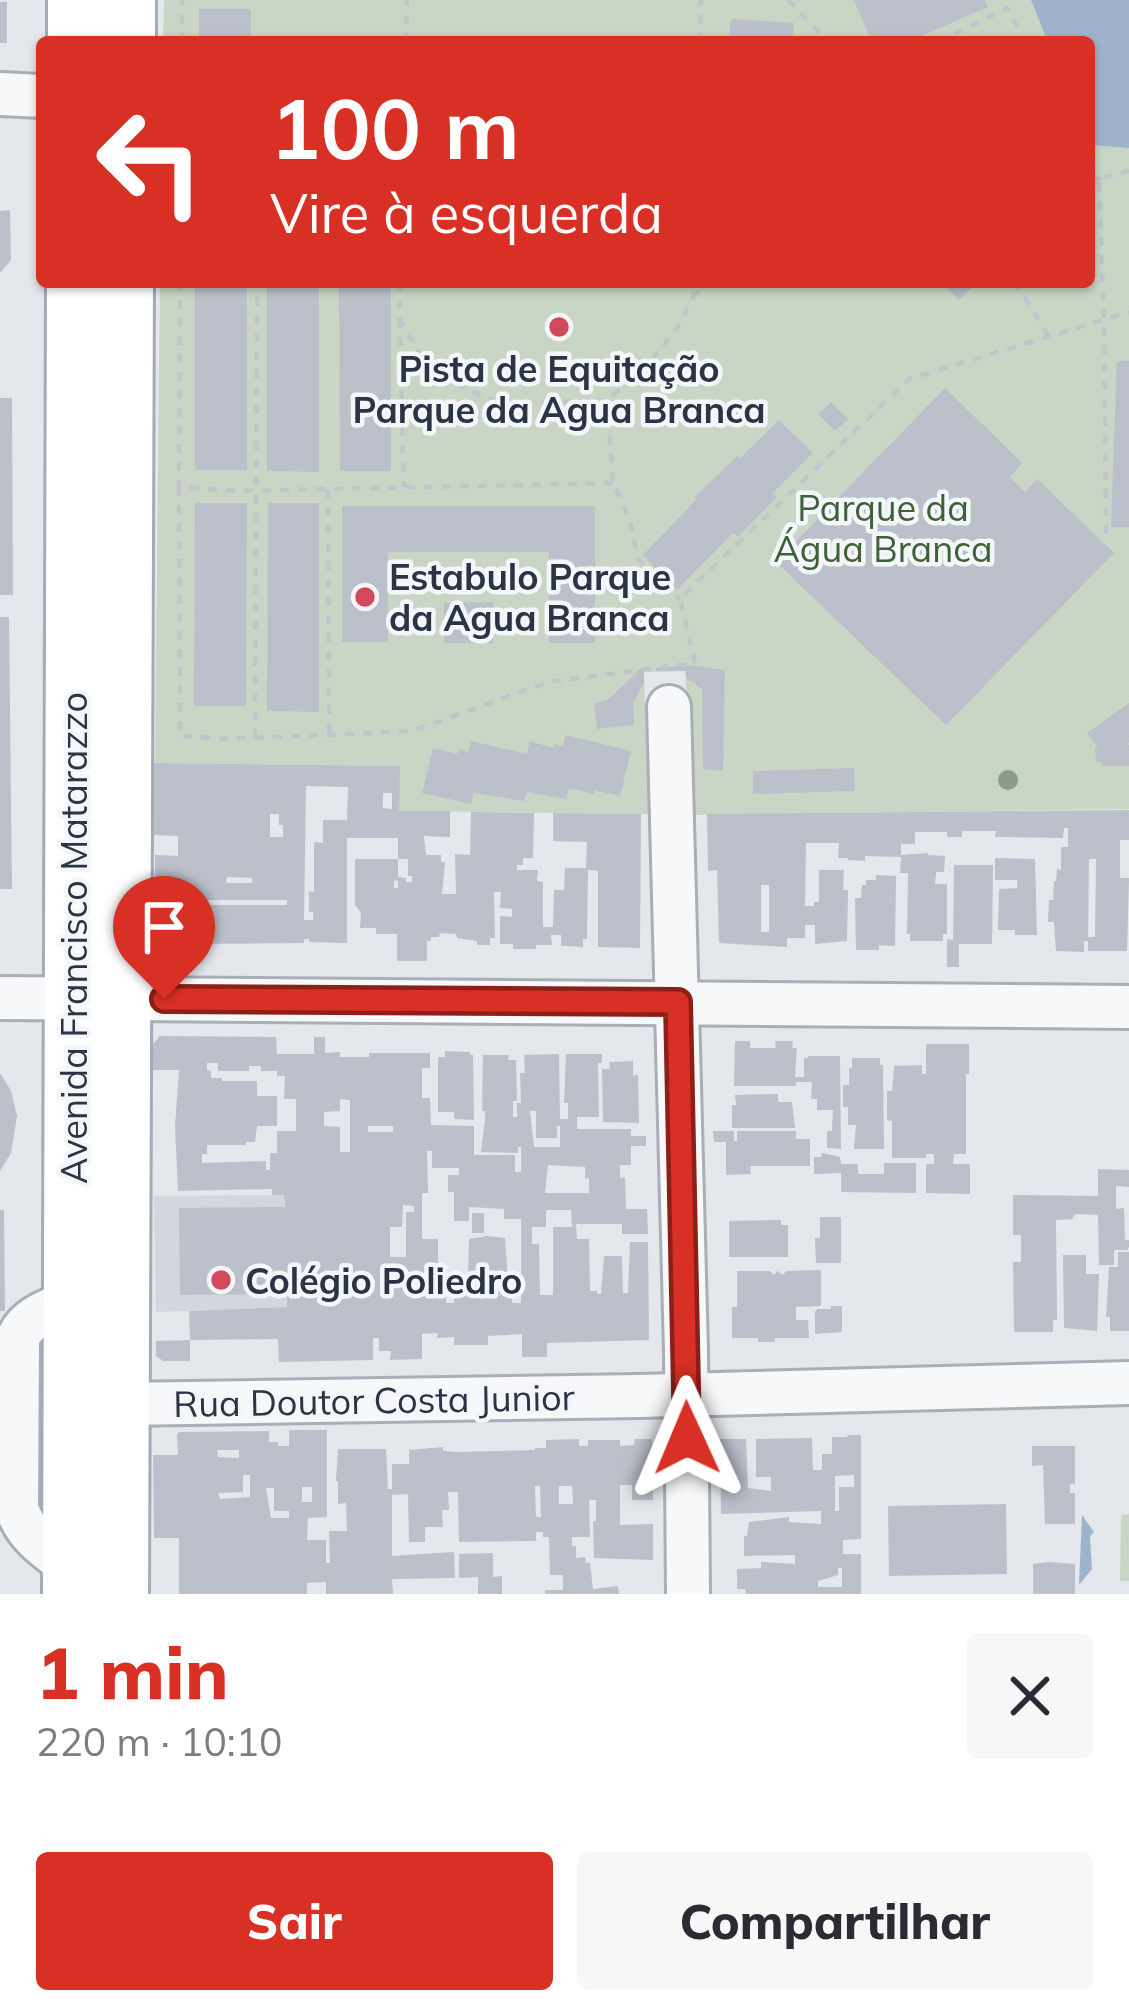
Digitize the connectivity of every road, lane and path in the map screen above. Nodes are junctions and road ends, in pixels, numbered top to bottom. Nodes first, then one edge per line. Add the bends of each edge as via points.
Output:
1 (75, 0) edge
2 (128, 0) edge
3 (182, 0) edge
4 (407, 0) edge
5 (701, 0) edge
6 (788, 0) edge
7 (1004, 0) edge
8 (1007, 8) junction
9 (75, 36) edge
10 (128, 36) edge
11 (182, 36) edge
12 (406, 36) edge
13 (700, 36) edge
14 (822, 36) edge
15 (950, 36) edge
16 (1022, 36) edge
17 (0, 94) edge
18 (36, 96) edge
19 (1095, 172) edge
20 (1129, 172) edge
21 (1099, 179) junction
22 (1095, 183) edge
23 (74, 288) edge
24 (126, 288) edge
25 (180, 288) edge
26 (257, 288) edge
27 (400, 288) edge
28 (693, 288) edge
29 (703, 288) edge
30 (1019, 288) edge
31 (693, 297) junction
32 (1129, 312) edge
33 (399, 316) junction
34 (1105, 317) junction
35 (1048, 335) junction
36 (607, 400) junction
37 (613, 483) junction
38 (179, 488) junction
39 (404, 488) junction
40 (328, 489) junction
41 (256, 491) junction
42 (1106, 534) dead end
43 (680, 599) junction
44 (669, 706) dead end
45 (329, 735) junction
46 (255, 738) junction
47 (0, 998) edge
48 (98, 998) junction
49 (678, 1002) junction
50 (1129, 1007) edge
51 (71, 1301) junction
52 (1129, 1383) edge
53 (687, 1395) junction
54 (122, 1403) junction
55 (8, 1438) edge
56 (70, 1580) edge
57 (121, 1594) edge
58 (688, 1594) edge

1 - 9 main road
2 - 10 main road
3 - 11 path
4 - 12 path
5 - 13 path
6 - 14 path
7 - 8 path
8 - 15 path
8 - 16 path
17 - 18 street
19 - 21 path
20 - 21 path
21 - 22 path
21 - 34 path
23 - 48 main road, Avenida Francisco Matarazzo
24 - 48 main road, Avenida Francisco Matarazzo
25 - 38 path
26 - 41 path
27 - 33 path
28 - 31 path
29 - 31 path
30 - 35 path
31 - 36 path via 648,366
32 - 34 path
33 - 36 path via 426,366 465,389 506,405
33 - 39 path
34 - 35 path
34 - 42 path
35 - 43 path via 909,379
36 - 37 path
37 - 39 path
37 - 43 path via 638,559
38 - 41 path
38 - 46 path via 180,736
39 - 40 path
40 - 41 path
40 - 45 path
41 - 46 path
43 - 45 path via 694,663 549,682 411,731
44 - 49 street
45 - 46 path
47 - 48 street
48 - 49 street
48 - 51 main road, Avenida Francisco Matarazzo
48 - 54 main road, Avenida Francisco Matarazzo
49 - 50 street
49 - 53 street
51 - 55 street via 22,1327
51 - 56 main road, Avenida Francisco Matarazzo
52 - 53 street, Rua Doutor Costa Junior
53 - 54 street, Rua Doutor Costa Junior
53 - 58 street
54 - 57 main road, Avenida Francisco Matarazzo
55 - 56 street via 21,1521

